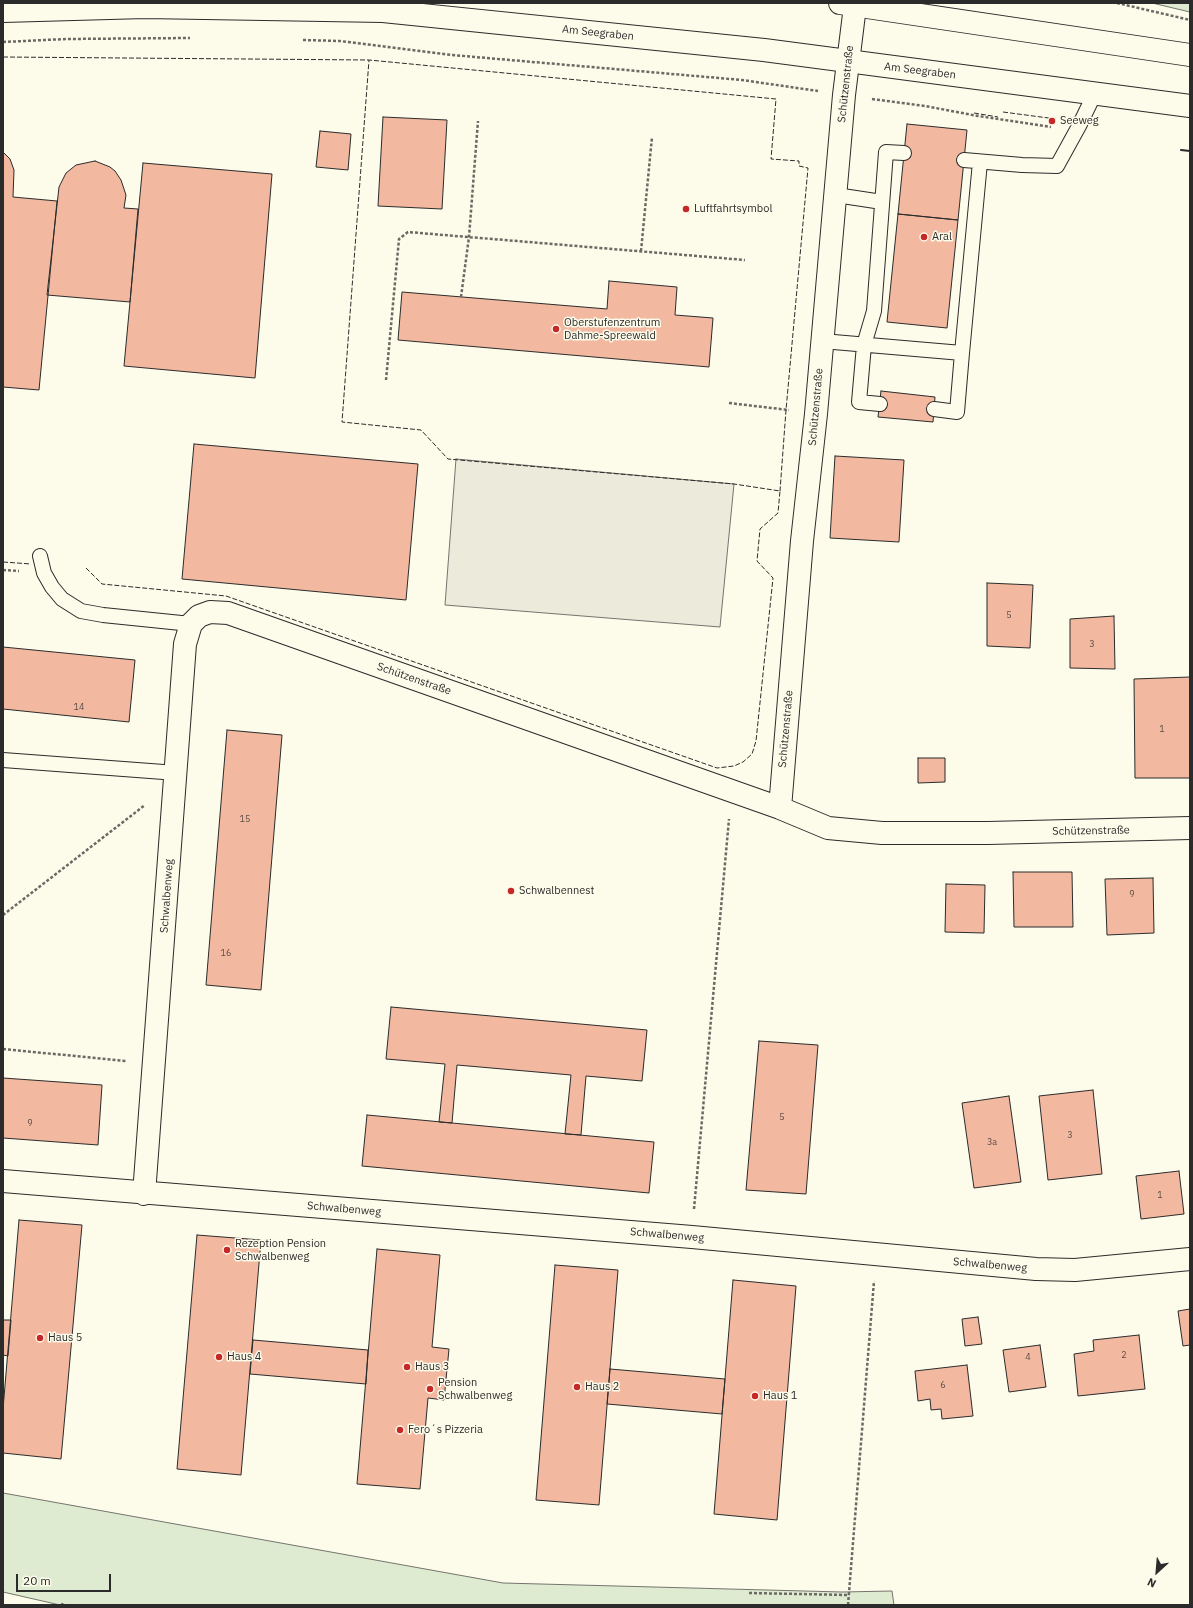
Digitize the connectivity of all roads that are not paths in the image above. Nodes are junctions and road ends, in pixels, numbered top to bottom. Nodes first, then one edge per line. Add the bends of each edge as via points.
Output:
1 (848, 4) edge
2 (3, 11) edge
3 (1190, 55) edge
4 (848, 61) junction
5 (1095, 94) junction
6 (1190, 106) edge
7 (904, 154) dead end
8 (964, 160) dead end
9 (980, 162) junction
10 (836, 195) junction
11 (882, 202) junction
12 (822, 341) junction
13 (864, 345) junction
14 (962, 353) junction
15 (880, 404) dead end
16 (934, 409) dead end
17 (40, 556) dead end
18 (191, 624) junction
19 (3, 760) edge
20 (176, 777) junction
21 (780, 808) junction
22 (1190, 828) edge
23 (3, 1181) edge
24 (144, 1194) junction
25 (1190, 1259) edge

1 - 3 street
1 - 4 street, Schützenstraße
2 - 4 street, Am Seegraben via 145,7 383,11
4 - 5 street, Am Seegraben
4 - 10 street, Schützenstraße
5 - 6 street, Am Seegraben
5 - 9 lane via 1057,166
7 - 11 lane via 886,152
8 - 9 lane
9 - 14 lane
10 - 11 lane
10 - 12 street, Schützenstraße
11 - 13 lane via 874,311
12 - 13 lane
12 - 21 street, Schützenstraße via 802,541
13 - 14 lane
13 - 15 lane via 859,402
14 - 16 lane via 956,412
17 - 18 lane via 44,573 52,587 62,599 81,611
18 - 20 street via 185,644
18 - 21 street, Schützenstraße via 199,616 210,612 228,613
19 - 20 lane
20 - 24 street, Schwalbenweg
21 - 22 street, Schützenstraße via 828,828 882,833
23 - 24 street, Schwalbenweg
24 - 25 street, Schwalbenweg via 692,1237 1036,1269 1075,1270

